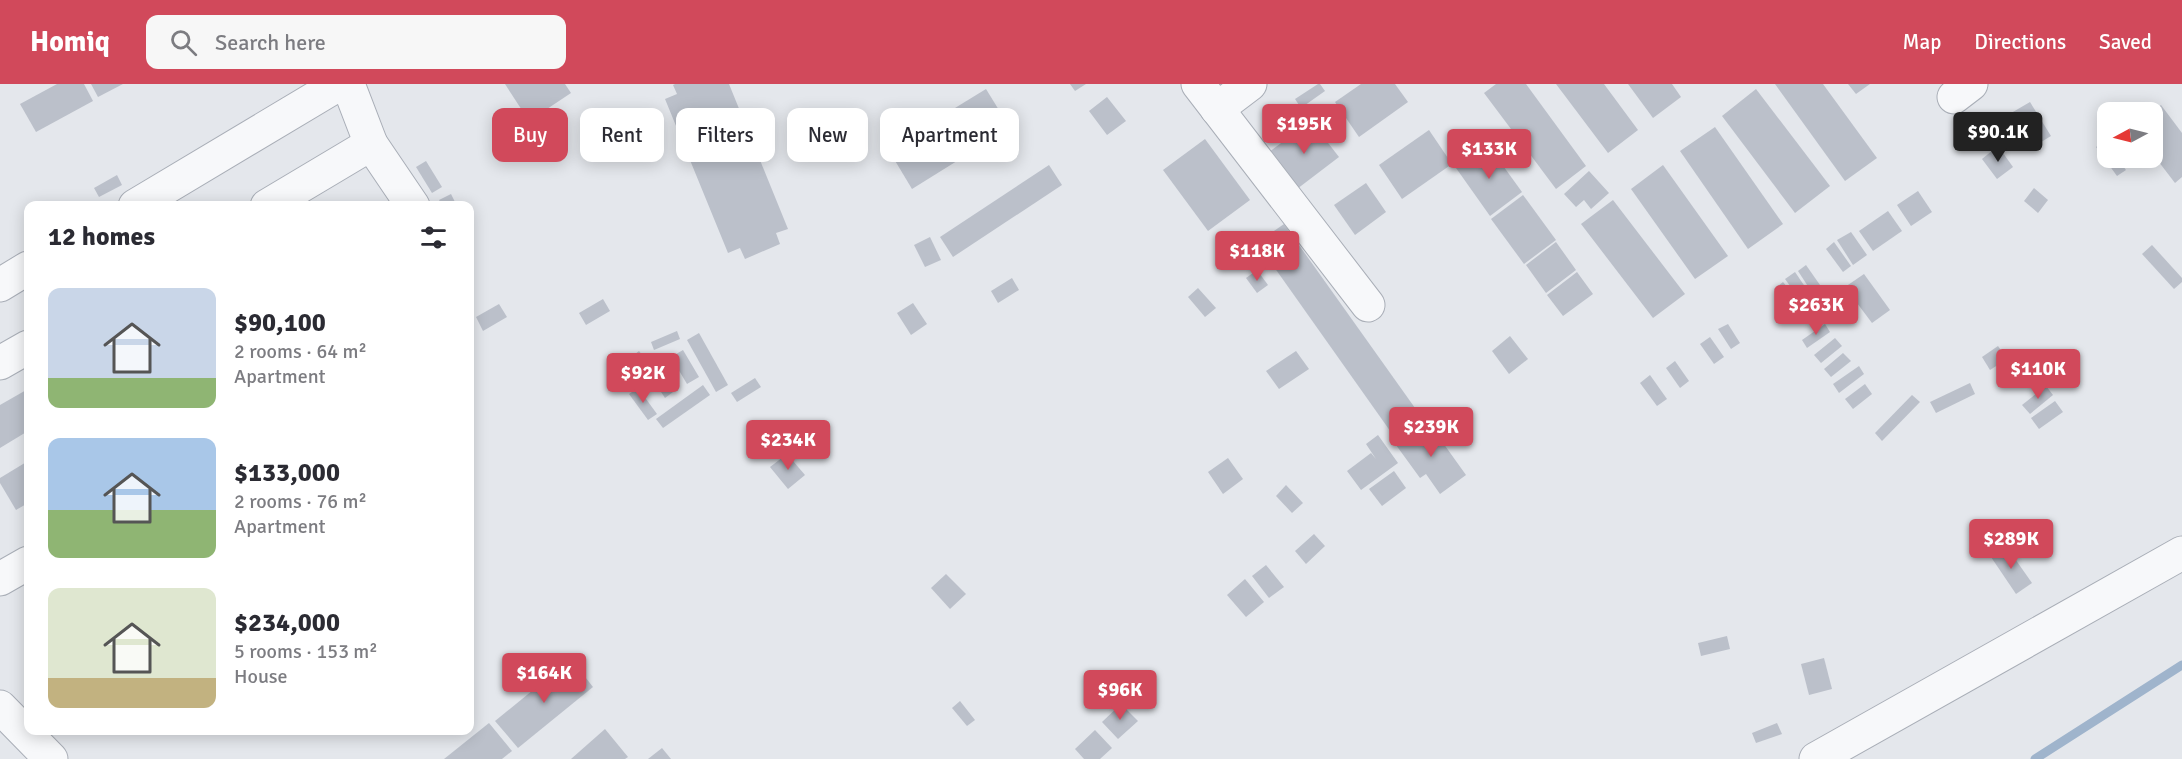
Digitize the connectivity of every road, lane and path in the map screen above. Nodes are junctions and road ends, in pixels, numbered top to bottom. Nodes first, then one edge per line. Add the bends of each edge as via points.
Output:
1 (339, 84) edge
2 (348, 84) edge
3 (1250, 84) edge
4 (1208, 96) edge
5 (371, 144) junction
6 (143, 201) edge
7 (275, 201) edge
8 (409, 201) edge
9 (24, 270) edge
10 (0, 285) edge
11 (1368, 305) dead end
12 (24, 349) edge
13 (0, 363) edge
14 (2182, 553) edge
15 (24, 565) edge
16 (0, 579) edge
17 (0, 707) edge
18 (24, 731) edge
19 (27, 735) edge
20 (51, 759) edge
21 (1816, 759) edge

1 - 6 street
2 - 5 street
3 - 4 street
4 - 11 street
5 - 7 street
5 - 8 street
9 - 10 street
12 - 13 street
14 - 21 street
15 - 16 street
17 - 18 street
19 - 20 street

